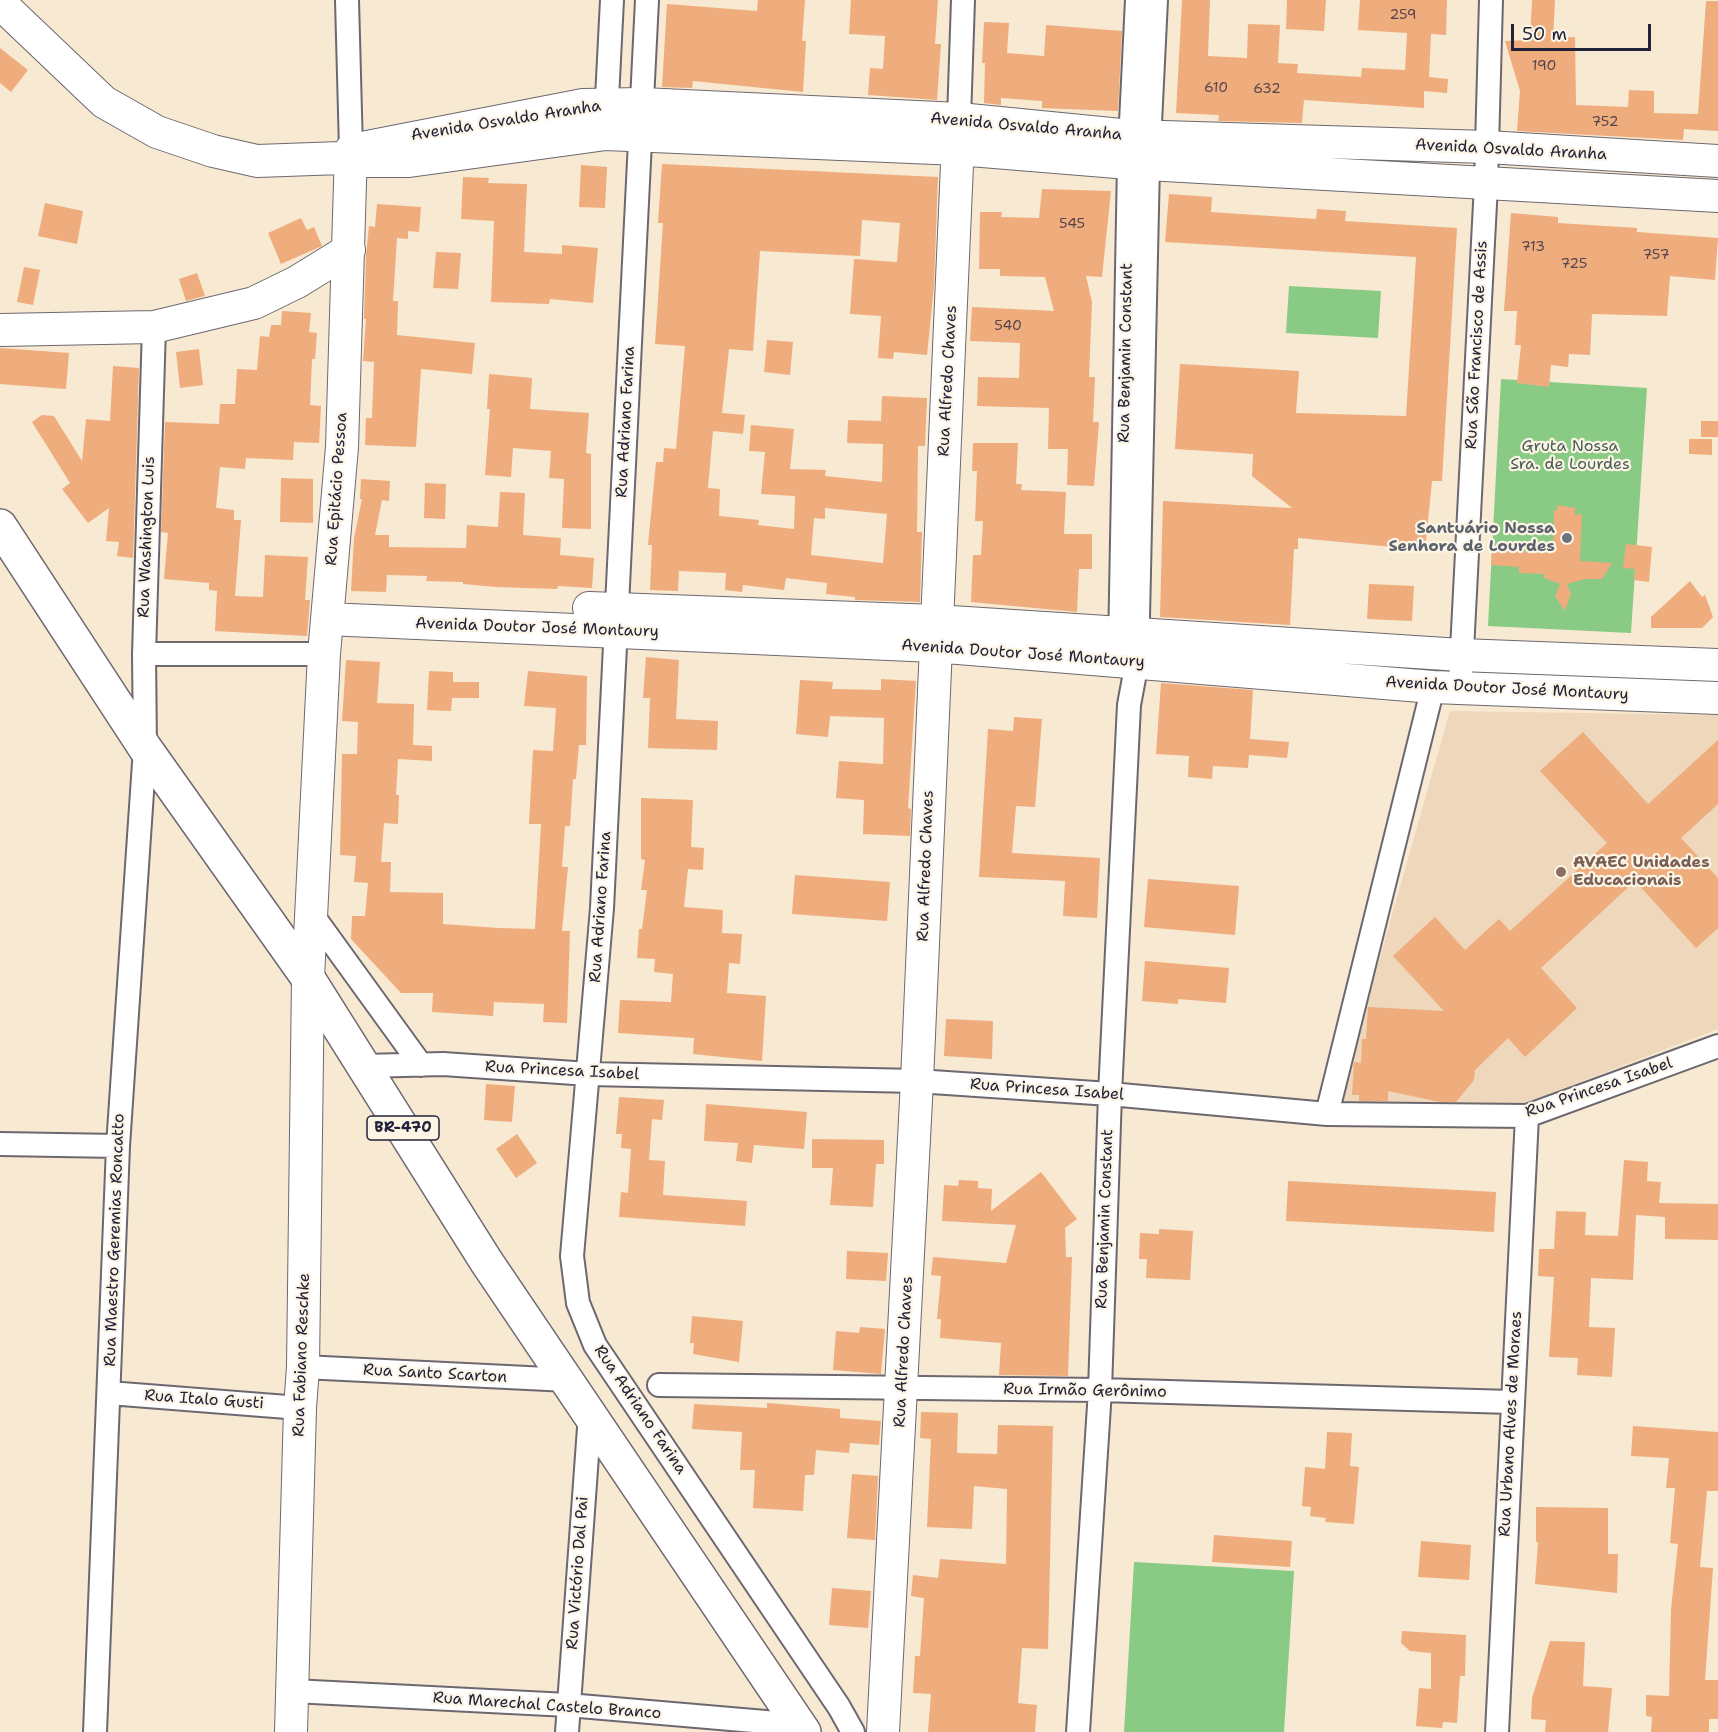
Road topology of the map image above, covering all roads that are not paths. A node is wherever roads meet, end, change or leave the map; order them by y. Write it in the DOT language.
graph roads {
  1 [pos="346,0"];
  2 [pos="612,0"];
  3 [pos="647,0"];
  4 [pos="963,0"];
  5 [pos="1137,0"];
  6 [pos="1156,0"];
  7 [pos="1491,0"];
  8 [pos="0,3"];
  9 [pos="606,120"];
  10 [pos="642,121"];
  11 [pos="958,134"];
  12 [pos="1487,147"];
  13 [pos="1139,150"];
  14 [pos="347,156"];
  15 [pos="1718,161"];
  16 [pos="1486,184"];
  17 [pos="1718,196"];
  18 [pos="349,250"];
  19 [pos="154,327"];
  20 [pos="0,330"];
  21 [pos="0,526"];
  22 [pos="328,610"];
  23 [pos="616,620"];
  24 [pos="935,633"];
  25 [pos="1129,647"];
  26 [pos="144,654"];
  27 [pos="324,654"];
  28 [pos="1461,656"];
  29 [pos="1718,665"];
  30 [pos="1447,688"];
  31 [pos="1718,698"];
  32 [pos="145,748"];
  33 [pos="311,913"];
  34 [pos="308,978"];
  35 [pos="1718,1046"];
  36 [pos="421,1065"];
  37 [pos="364,1066"];
  38 [pos="589,1074"];
  39 [pos="917,1081"];
  40 [pos="1110,1094"];
  41 [pos="1327,1114"];
  42 [pos="1527,1116"];
  43 [pos="0,1144"];
  44 [pos="118,1146"];
  45 [pos="303,1367"];
  46 [pos="568,1380"];
  47 [pos="659,1384"];
  48 [pos="902,1389"];
  49 [pos="1100,1390"];
  50 [pos="109,1393"];
  51 [pos="1511,1402"];
  52 [pos="300,1407"];
  53 [pos="590,1414"];
  54 [pos="293,1691"];
  55 [pos="568,1705"];
  56 [pos="802,1728"];
  57 [pos="95,1732"];
  58 [pos="291,1732"];
  59 [pos="567,1732"];
  60 [pos="853,1732"];
  61 [pos="883,1732"];
  62 [pos="1078,1732"];
  63 [pos="1497,1732"];
  1 -- 14 [label="street, Rua Epitácio Pessoa"];
  2 -- 9 [label="street"];
  3 -- 10 [label="street, Rua Adriano Farina"];
  4 -- 11 [label="street, Rua Alfredo Chaves"];
  5 -- 13 [label="street, Rua Benjamin Constant"];
  6 -- 13 [label="street, Rua Benjamin Constant"];
  7 -- 12 [label="street, Rua São Francisco de Assis"];
  8 -- 14 [label="street, Avenida Osvaldo Aranha"];
  9 -- 10 [label="street, Avenida Osvaldo Aranha"];
  9 -- 14 [label="street, Avenida Osvaldo Aranha"];
  10 -- 11 [label="street, Avenida Osvaldo Aranha"];
  10 -- 23 [label="street, Rua Adriano Farina"];
  11 -- 13 [label="street, Avenida Osvaldo Aranha"];
  11 -- 24 [label="street, Rua Alfredo Chaves"];
  12 -- 13 [label="street, Avenida Osvaldo Aranha"];
  12 -- 15 [label="street, Avenida Osvaldo Aranha"];
  12 -- 16 [label="street, Rua São Francisco de Assis"];
  13 -- 16 [label="street, Avenida Osvaldo Aranha"];
  13 -- 25 [label="street, Rua Benjamin Constant"];
  14 -- 18 [label="street, Rua Epitácio Pessoa"];
  16 -- 17 [label="street, Avenida Osvaldo Aranha"];
  16 -- 28 [label="street, Rua São Francisco de Assis"];
  18 -- 19 [label="street"];
  18 -- 22 [label="street, Rua Epitácio Pessoa"];
  19 -- 20 [label="street"];
  19 -- 26 [label="street, Rua Washington Luis"];
  21 -- 32 [label="highway, BR-470"];
  22 -- 23 [label="street, Avenida Doutor José Montaury"];
  22 -- 27 [label="street, Rua Epitácio Pessoa"];
  23 -- 24 [label="street, Avenida Doutor José Montaury"];
  23 -- 38 [label="street, Rua Adriano Farina"];
  24 -- 25 [label="street, Avenida Doutor José Montaury"];
  24 -- 39 [label="street, Rua Alfredo Chaves"];
  25 -- 28 [label="street, Avenida Doutor José Montaury"];
  25 -- 30 [label="street, Avenida Doutor José Montaury"];
  25 -- 40 [label="street, Rua Benjamin Constant"];
  26 -- 27 [label="street"];
  26 -- 32 [label="street, Rua Washington Luis"];
  27 -- 33 [label="street, Rua Epitácio Pessoa"];
  28 -- 29 [label="street, Avenida Doutor José Montaury"];
  28 -- 30 [label="street, Rua São Francisco de Assis"];
  30 -- 31 [label="street, Avenida Doutor José Montaury"];
  30 -- 41 [label="street, Rua São Francisco de Assis"];
  32 -- 34 [label="highway, BR-470"];
  32 -- 44 [label="street, Rua Maestro Geremias Roncatto"];
  33 -- 34 [label="street, Rua Epitácio Pessoa"];
  33 -- 36 [label="street"];
  34 -- 37 [label="highway, BR-470"];
  34 -- 45 [label="street, Rua Fabiano Reschke"];
  35 -- 42 [label="street, Rua Princesa Isabel"];
  36 -- 37 [label="street, Rua Princesa Isabel"];
  36 -- 38 [label="street, Rua Princesa Isabel"];
  37 -- 46 [label="highway, BR-470"];
  38 -- 39 [label="street, Rua Princesa Isabel"];
  38 -- 60 [label="street, Rua Adriano Farina"];
  39 -- 40 [label="street, Rua Princesa Isabel"];
  39 -- 48 [label="street, Rua Alfredo Chaves"];
  40 -- 41 [label="street, Rua Princesa Isabel"];
  40 -- 49 [label="street, Rua Benjamin Constant"];
  41 -- 42 [label="street, Rua Princesa Isabel"];
  42 -- 51 [label="street, Rua Urbano Alves de Moraes"];
  43 -- 44 [label="street"];
  44 -- 50 [label="street, Rua Maestro Geremias Roncatto"];
  45 -- 46 [label="street, Rua Santo Scarton"];
  45 -- 52 [label="street, Rua Fabiano Reschke"];
  46 -- 53 [label="highway, BR-470"];
  47 -- 48 [label="street, Rua Irmão Gerônimo"];
  48 -- 49 [label="street, Rua Irmão Gerônimo"];
  48 -- 61 [label="street, Rua Alfredo Chaves"];
  49 -- 51 [label="street, Rua Irmão Gerônimo"];
  49 -- 62 [label="street, Rua Benjamin Constant"];
  50 -- 52 [label="street, Rua Italo Gusti"];
  50 -- 57 [label="street, Rua Maestro Geremias Roncatto"];
  51 -- 63 [label="street, Rua Urbano Alves de Moraes"];
  52 -- 54 [label="street, Rua Fabiano Reschke"];
  53 -- 55 [label="street, Rua Victório Dal Pai"];
  53 -- 56 [label="highway, BR-470"];
  54 -- 55 [label="street, Rua Marechal Castelo Branco"];
  54 -- 58 [label="street, Rua Fabiano Reschke"];
  55 -- 56 [label="street, Rua Marechal Castelo Branco"];
  55 -- 59 [label="street, Rua Victório Dal Pai"];
}
